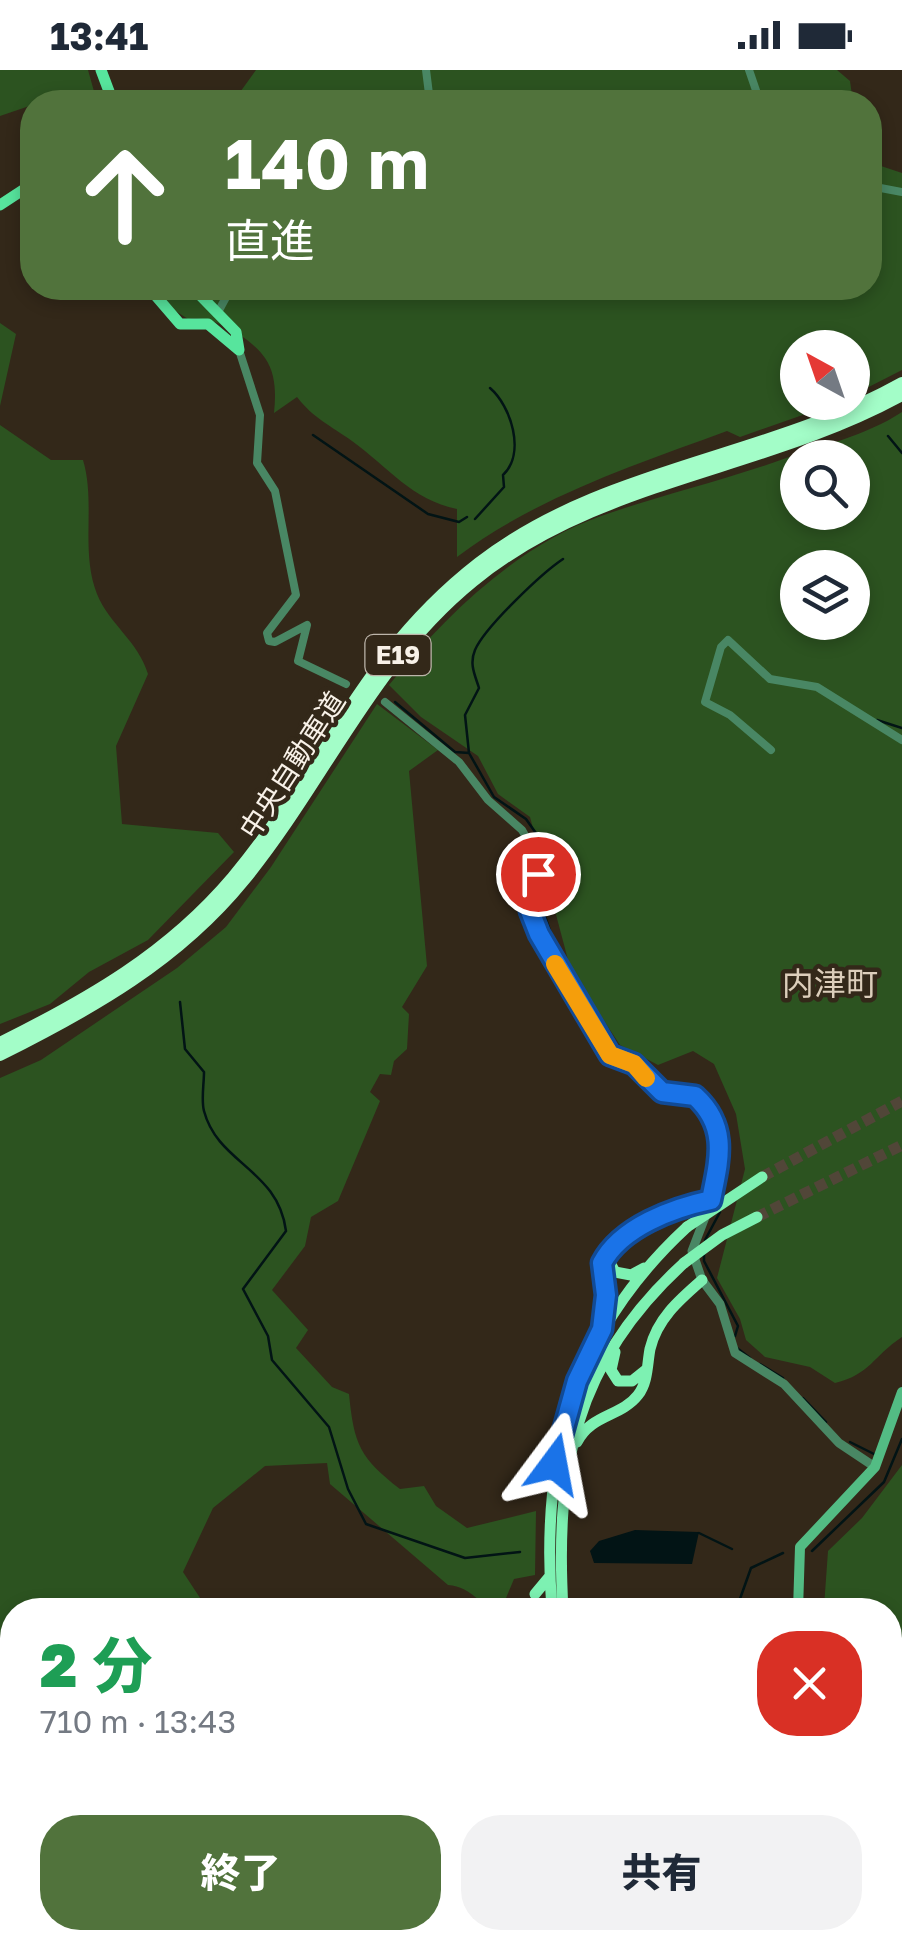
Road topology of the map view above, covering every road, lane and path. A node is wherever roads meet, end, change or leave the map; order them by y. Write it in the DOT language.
graph roads {
  1 [pos="159,300"];
  2 [pos="204,300"];
  3 [pos="225,300"];
  4 [pos="216,314"];
  5 [pos="239,350"];
  6 [pos="902,384"];
  7 [pos="902,395"];
  8 [pos="346,684"];
  9 [pos="385,702"];
  10 [pos="902,740"];
  11 [pos="771,750"];
  12 [pos="0,1042"];
  13 [pos="0,1055"];
  14 [pos="762,1177"];
  15 [pos="711,1200"];
  16 [pos="757,1217"];
  17 [pos="616,1245"];
  18 [pos="648,1265"];
  19 [pos="702,1280"];
  20 [pos="602,1329"];
  21 [pos="621,1334"];
  22 [pos="647,1369"];
  23 [pos="902,1392"];
  24 [pos="875,1468"];
  25 [pos="566,1469"];
  26 [pos="550,1576"];
  27 [pos="536,1594"];
  28 [pos="551,1598"];
  29 [pos="562,1598"];
  30 [pos="798,1598"];
  1 -- 5 [label="main road"];
  2 -- 4 [label="main road"];
  3 -- 4 [label="street"];
  4 -- 5 [label="main road"];
  5 -- 8 [label="street"];
  6 -- 12 [label="highway, 中央自動車道 / E19"];
  7 -- 13 [label="highway, 中央自動車道 / E19"];
  9 -- 15 [label="street"];
  10 -- 11 [label="street"];
  14 -- 18 [label="highway, bridge"];
  15 -- 17 [label="highway"];
  15 -- 19 [label="street"];
  16 -- 21 [label="highway, bridge"];
  17 -- 18 [label="highway"];
  17 -- 20 [label="highway"];
  18 -- 20 [label="highway"];
  19 -- 22 [label="highway"];
  19 -- 24 [label="street"];
  20 -- 26 [label="highway"];
  21 -- 22 [label="highway"];
  21 -- 25 [label="highway"];
  22 -- 25 [label="highway"];
  23 -- 24 [label="main road"];
  24 -- 30 [label="main road"];
  25 -- 29 [label="highway"];
  26 -- 27 [label="highway"];
  26 -- 28 [label="highway"];
}
